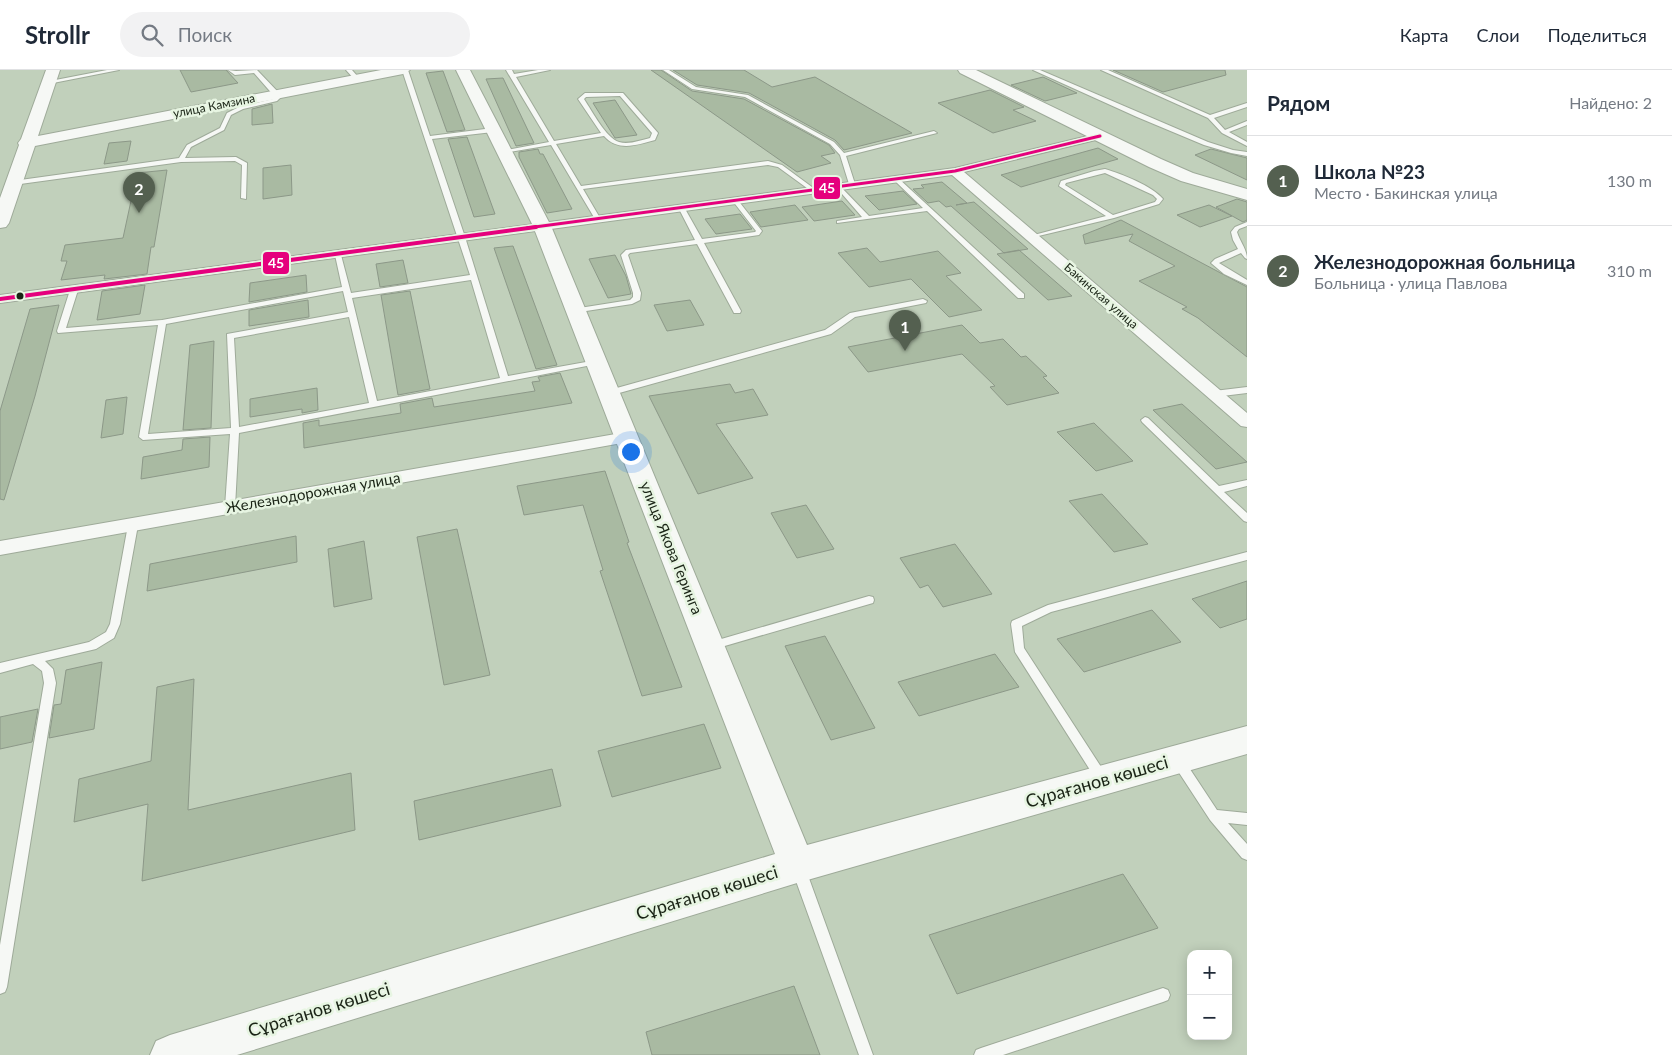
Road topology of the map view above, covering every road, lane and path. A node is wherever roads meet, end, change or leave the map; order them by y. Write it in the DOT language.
graph roads {
  1 [pos="116,70"];
  2 [pos="231,70"];
  3 [pos="404,70"];
  4 [pos="463,70"];
  5 [pos="509,70"];
  6 [pos="547,70"];
  7 [pos="666,70"];
  8 [pos="965,70"];
  9 [pos="1036,70"];
  10 [pos="1104,70"];
  11 [pos="353,74"];
  12 [pos="51,76"];
  13 [pos="513,76"];
  14 [pos="278,94"];
  15 [pos="1247,105"];
  16 [pos="1210,117"];
  17 [pos="1247,123"];
  18 [pos="1224,132"];
  19 [pos="934,133"];
  20 [pos="605,134"];
  21 [pos="1100,136"];
  22 [pos="428,138"];
  23 [pos="499,140"];
  24 [pos="26,143"];
  25 [pos="553,144"];
  26 [pos="1247,144"];
  27 [pos="1247,154"];
  28 [pos="843,155"];
  29 [pos="182,160"];
  30 [pos="955,171"];
  31 [pos="896,178"];
  32 [pos="13,183"];
  33 [pos="852,184"];
  34 [pos="838,186"];
  35 [pos="579,188"];
  36 [pos="813,190"];
  37 [pos="1247,195"];
  38 [pos="244,198"];
  39 [pos="735,200"];
  40 [pos="681,207"];
  41 [pos="928,209"];
  42 [pos="1112,217"];
  43 [pos="597,218"];
  44 [pos="867,218"];
  45 [pos="839,222"];
  46 [pos="0,223"];
  47 [pos="1247,224"];
  48 [pos="542,226"];
  49 [pos="462,237"];
  50 [pos="1032,237"];
  51 [pos="701,242"];
  52 [pos="1241,250"];
  53 [pos="338,255"];
  54 [pos="1247,257"];
  55 [pos="474,277"];
  56 [pos="1247,283"];
  57 [pos="74,290"];
  58 [pos="347,292"];
  59 [pos="1021,296"];
  60 [pos="0,299"];
  61 [pos="923,301"];
  62 [pos="576,311"];
  63 [pos="737,311"];
  64 [pos="352,314"];
  65 [pos="162,322"];
  66 [pos="597,362"];
  67 [pos="505,380"];
  68 [pos="1247,390"];
  69 [pos="609,393"];
  70 [pos="1214,394"];
  71 [pos="374,405"];
  72 [pos="1145,420"];
  73 [pos="1247,422"];
  74 [pos="234,431"];
  75 [pos="626,437"];
  76 [pos="1247,483"];
  77 [pos="1217,490"];
  78 [pos="230,507"];
  79 [pos="1247,519"];
  80 [pos="132,524"];
  81 [pos="0,548"];
  82 [pos="1247,556"];
  83 [pos="869,600"];
  84 [pos="710,646"];
  85 [pos="35,659"];
  86 [pos="0,668"];
  87 [pos="1247,740"];
  88 [pos="1177,760"];
  89 [pos="1103,780"];
  90 [pos="1214,816"];
  91 [pos="1247,820"];
  92 [pos="1247,854"];
  93 [pos="798,865"];
  94 [pos="0,987"];
  95 [pos="1163,995"];
  96 [pos="170,1055"];
  97 [pos="866,1055"];
  98 [pos="981,1055"];
  1 -- 12 [label="lane"];
  2 -- 14 [label="lane"];
  3 -- 11 [label="street, улица Камзина"];
  3 -- 22 [label="lane"];
  4 -- 23 [label="street, улица Якова Геринга"];
  5 -- 13 [label="lane"];
  6 -- 13 [label="lane"];
  7 -- 28 [label="lane"];
  8 -- 21 [label="street"];
  9 -- 27 [label="lane"];
  10 -- 16 [label="lane"];
  11 -- 14 [label="street, улица Камзина"];
  12 -- 24 [label="street"];
  13 -- 25 [label="lane"];
  14 -- 24 [label="street, улица Камзина"];
  14 -- 29 [label="lane"];
  15 -- 16 [label="lane"];
  16 -- 18 [label="lane"];
  17 -- 18 [label="lane"];
  18 -- 26 [label="lane"];
  19 -- 28 [label="lane"];
  20 -- 20 [label="lane"];
  20 -- 25 [label="lane"];
  21 -- 30 [label="street"];
  21 -- 37 [label="street"];
  22 -- 23 [label="lane"];
  22 -- 49 [label="lane"];
  23 -- 25 [label="lane"];
  23 -- 48 [label="street, улица Якова Геринга"];
  24 -- 32 [label="street"];
  25 -- 35 [label="lane"];
  28 -- 33 [label="lane"];
  29 -- 32 [label="lane"];
  29 -- 38 [label="lane"];
  30 -- 31 [label="street"];
  30 -- 50 [label="street, Бакинская улица"];
  31 -- 33 [label="street"];
  31 -- 41 [label="lane"];
  32 -- 46 [label="street"];
  33 -- 34 [label="street"];
  34 -- 36 [label="street"];
  34 -- 44 [label="lane"];
  35 -- 36 [label="lane"];
  35 -- 43 [label="lane"];
  36 -- 39 [label="street"];
  39 -- 40 [label="street"];
  39 -- 51 [label="lane"];
  40 -- 43 [label="street"];
  40 -- 51 [label="lane"];
  41 -- 44 [label="lane"];
  41 -- 59 [label="lane"];
  42 -- 42 [label="lane"];
  42 -- 50 [label="lane"];
  43 -- 48 [label="street"];
  44 -- 45 [label="lane"];
  47 -- 52 [label="lane"];
  48 -- 49 [label="street"];
  48 -- 62 [label="street, улица Якова Геринга"];
  49 -- 53 [label="street"];
  49 -- 55 [label="lane"];
  50 -- 70 [label="street, Бакинская улица"];
  51 -- 62 [label="lane"];
  51 -- 63 [label="lane"];
  52 -- 54 [label="lane"];
  52 -- 56 [label="lane"];
  53 -- 57 [label="street"];
  53 -- 58 [label="lane"];
  55 -- 58 [label="lane"];
  55 -- 67 [label="lane"];
  57 -- 60 [label="street"];
  57 -- 65 [label="lane"];
  58 -- 64 [label="lane"];
  58 -- 65 [label="lane"];
  61 -- 69 [label="lane"];
  62 -- 66 [label="street, улица Якова Геринга"];
  64 -- 71 [label="lane"];
  64 -- 74 [label="lane"];
  65 -- 74 [label="lane"];
  66 -- 67 [label="lane"];
  66 -- 69 [label="street, улица Якова Геринга"];
  67 -- 71 [label="lane"];
  68 -- 70 [label="lane"];
  69 -- 75 [label="street, улица Якова Геринга"];
  70 -- 73 [label="street, Бакинская улица"];
  71 -- 74 [label="lane"];
  72 -- 77 [label="lane"];
  74 -- 78 [label="lane"];
  75 -- 78 [label="street, Железнодорожная улица"];
  75 -- 84 [label="street, улица Якова Геринга"];
  76 -- 77 [label="lane"];
  77 -- 79 [label="lane"];
  78 -- 80 [label="street, Железнодорожная улица"];
  80 -- 81 [label="street, Железнодорожная улица"];
  80 -- 85 [label="lane"];
  82 -- 89 [label="lane"];
  83 -- 84 [label="lane"];
  84 -- 93 [label="street, улица Якова Геринга"];
  85 -- 86 [label="lane"];
  85 -- 94 [label="lane"];
  87 -- 88 [label="street, Сұрағанов көшесі"];
  88 -- 89 [label="street, Сұрағанов көшесі"];
  88 -- 90 [label="lane"];
  89 -- 93 [label="street, Сұрағанов көшесі"];
  90 -- 91 [label="lane"];
  90 -- 92 [label="lane"];
  93 -- 96 [label="street, Сұрағанов көшесі"];
  93 -- 97 [label="lane"];
  95 -- 98 [label="lane"];
}
